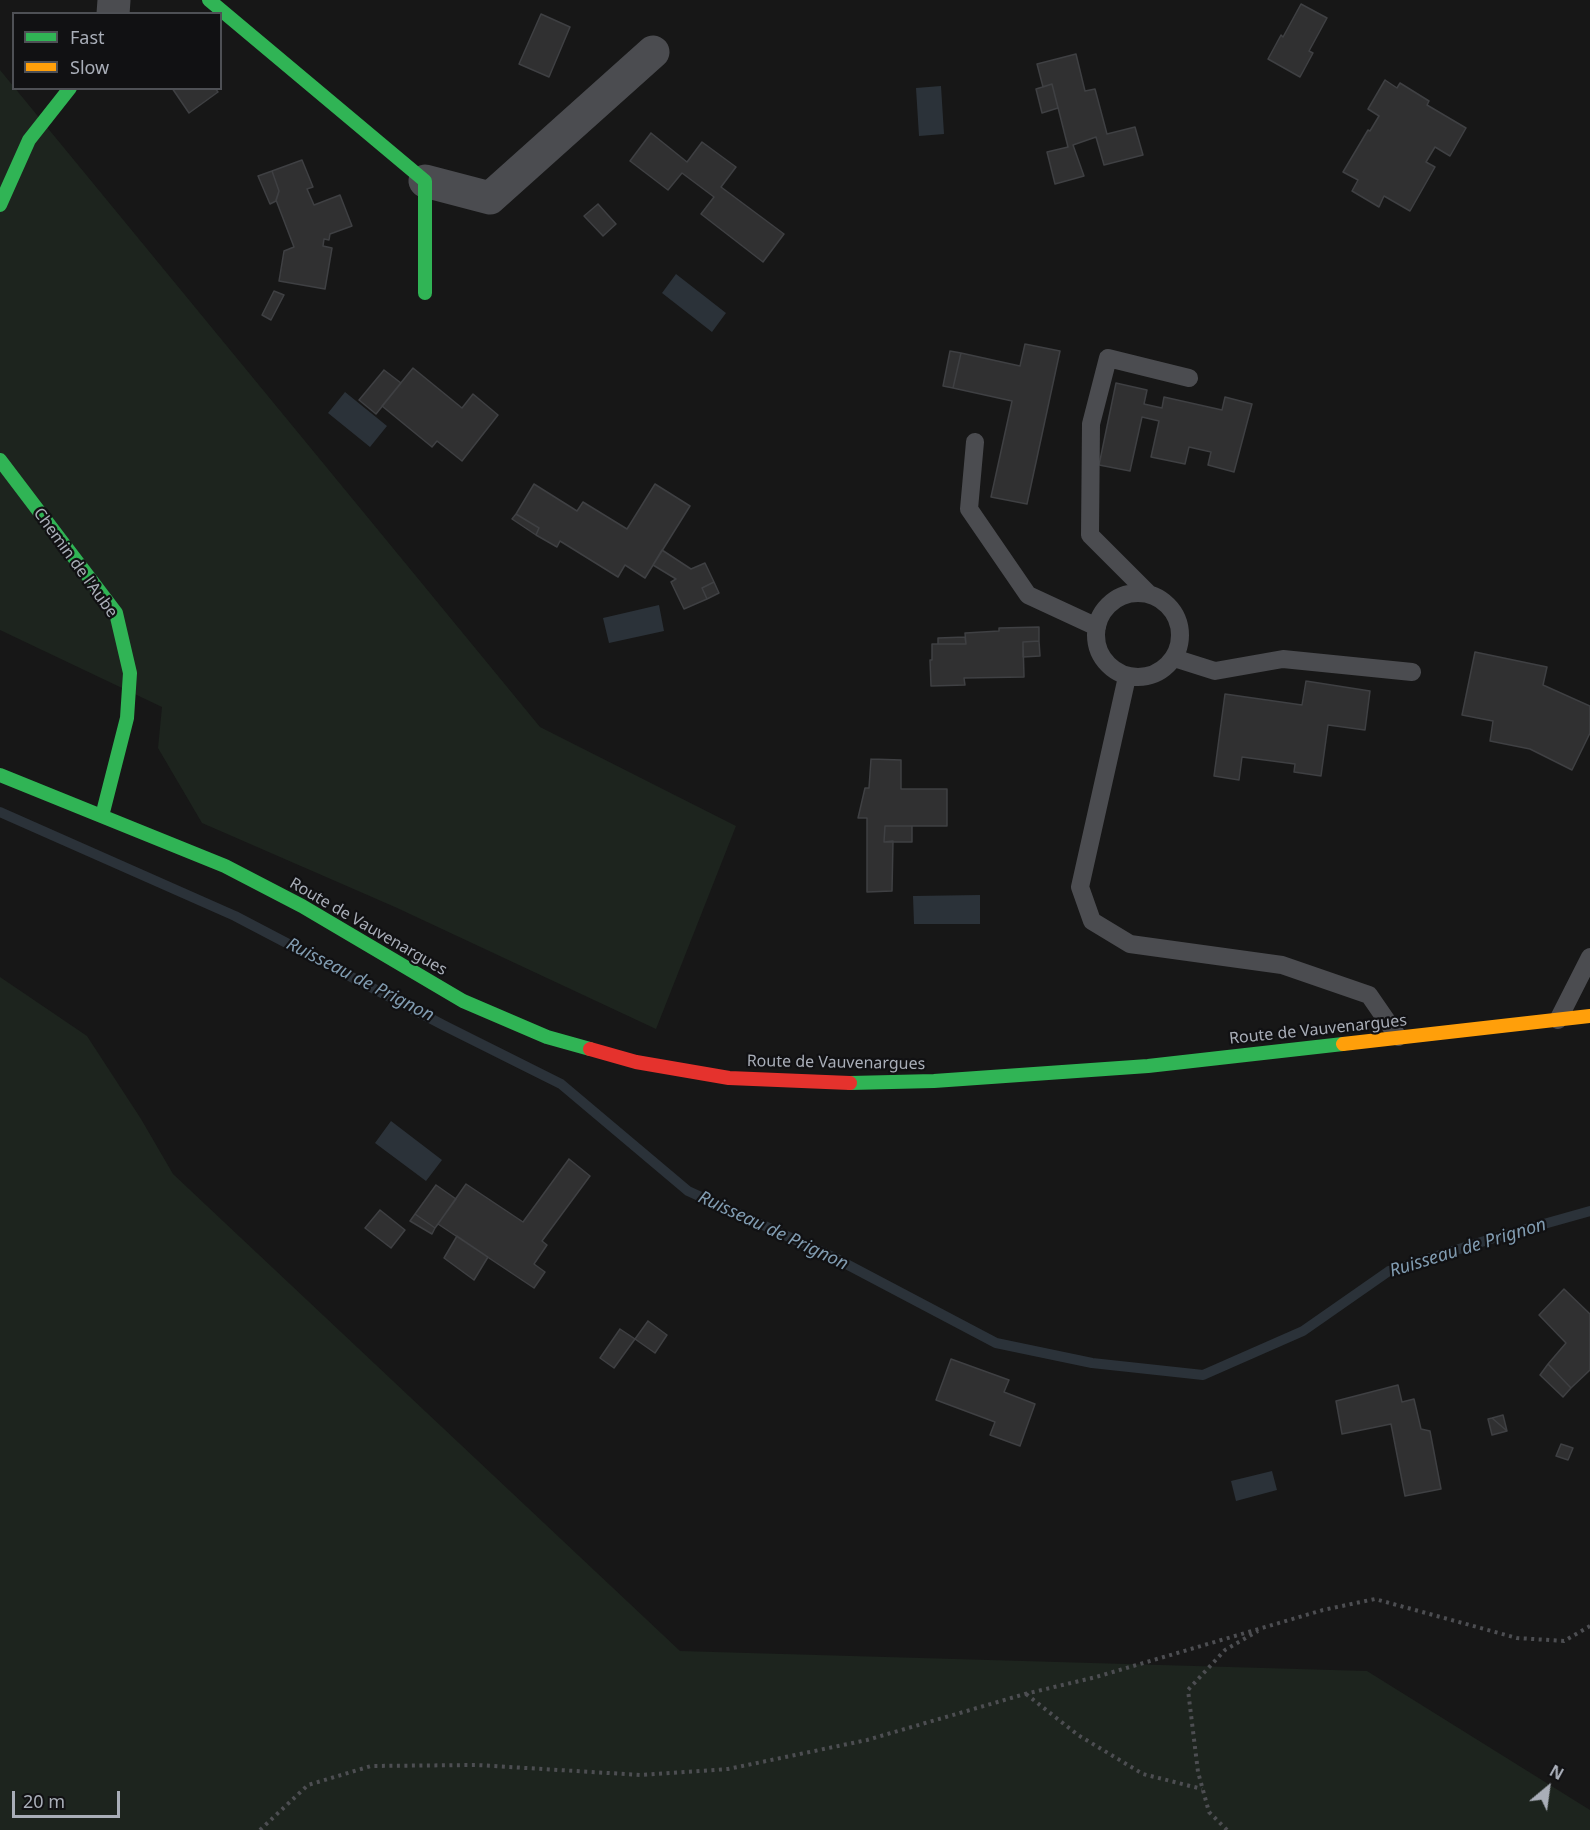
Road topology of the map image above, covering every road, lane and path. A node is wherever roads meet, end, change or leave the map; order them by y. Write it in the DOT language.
graph roads {
  1 [pos="209,0"];
  2 [pos="653,52"];
  3 [pos="68,90"];
  4 [pos="425,181"];
  5 [pos="0,205"];
  6 [pos="425,293"];
  7 [pos="1189,378"];
  8 [pos="975,442"];
  9 [pos="0,460"];
  10 [pos="1148,593"];
  11 [pos="1097,627"];
  12 [pos="1174,658"];
  13 [pos="1412,672"];
  14 [pos="1127,677"];
  15 [pos="0,775"];
  16 [pos="102,816"];
  17 [pos="1590,957"];
  18 [pos="1590,1016"];
  19 [pos="1558,1020"];
  20 [pos="1398,1037"];
  21 [pos="1590,1626"];
  22 [pos="1264,1627"];
  23 [pos="1025,1694"];
  24 [pos="1203,1789"];
  25 [pos="260,1830"];
  26 [pos="1227,1830"];
  1 -- 4 [label="main road"];
  2 -- 4 [label="street"];
  3 -- 5 [label="main road"];
  4 -- 6 [label="main road"];
  7 -- 10 [label="lane"];
  8 -- 11 [label="lane"];
  9 -- 16 [label="main road, Chemin de l'Aube"];
  10 -- 11 [label="lane"];
  10 -- 12 [label="lane"];
  11 -- 14 [label="lane"];
  12 -- 13 [label="lane"];
  12 -- 14 [label="lane"];
  14 -- 20 [label="lane"];
  15 -- 16 [label="main road, Route de Vauvenargues"];
  16 -- 20 [label="main road, Route de Vauvenargues"];
  17 -- 19 [label="lane"];
  18 -- 19 [label="main road, Route de Vauvenargues"];
  19 -- 20 [label="main road, Route de Vauvenargues"];
  21 -- 22 [label="path"];
  22 -- 23 [label="path"];
  22 -- 24 [label="path"];
  23 -- 24 [label="path"];
  23 -- 25 [label="path"];
  24 -- 26 [label="path"];
}
